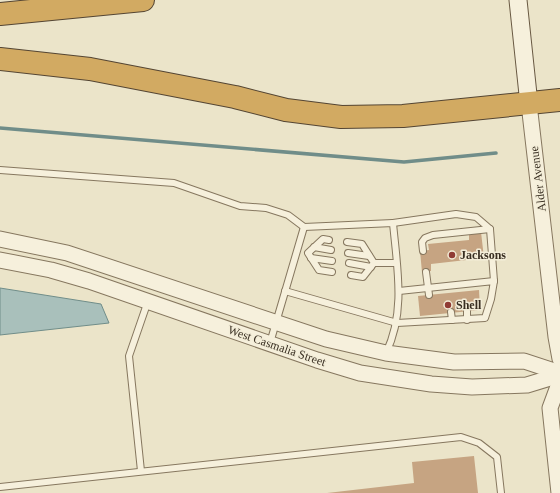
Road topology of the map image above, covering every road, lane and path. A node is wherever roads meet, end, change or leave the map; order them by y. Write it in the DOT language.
graph roads {
  1 [pos="142,0"];
  2 [pos="518,0"];
  3 [pos="0,14"];
  4 [pos="0,59"];
  5 [pos="560,100"];
  6 [pos="529,104"];
  7 [pos="0,170"];
  8 [pos="393,223"];
  9 [pos="304,228"];
  10 [pos="490,229"];
  11 [pos="0,239"];
  12 [pos="329,240"];
  13 [pos="347,242"];
  14 [pos="314,248"];
  15 [pos="331,250"];
  16 [pos="423,250"];
  17 [pos="297,251"];
  18 [pos="348,253"];
  19 [pos="309,255"];
  20 [pos="369,256"];
  21 [pos="0,260"];
  22 [pos="332,261"];
  23 [pos="396,263"];
  24 [pos="349,264"];
  25 [pos="373,265"];
  26 [pos="332,272"];
  27 [pos="426,272"];
  28 [pos="351,275"];
  29 [pos="494,281"];
  30 [pos="464,284"];
  31 [pos="285,291"];
  32 [pos="399,291"];
  33 [pos="428,291"];
  34 [pos="464,291"];
  35 [pos="148,301"];
  36 [pos="467,311"];
  37 [pos="451,312"];
  38 [pos="430,315"];
  39 [pos="452,320"];
  40 [pos="467,320"];
  41 [pos="276,322"];
  42 [pos="431,322"];
  43 [pos="397,323"];
  44 [pos="269,344"];
  45 [pos="386,353"];
  46 [pos="560,359"];
  47 [pos="560,374"];
  48 [pos="560,381"];
  49 [pos="141,471"];
  50 [pos="0,487"];
  51 [pos="501,493"];
  52 [pos="559,493"];
  1 -- 3 [label="highway"];
  2 -- 6 [label="main road, Alder Avenue"];
  4 -- 6 [label="highway"];
  5 -- 6 [label="highway"];
  6 -- 46 [label="street, Alder Avenue"];
  7 -- 9 [label="lane"];
  8 -- 9 [label="lane"];
  8 -- 10 [label="lane"];
  8 -- 23 [label="lane"];
  9 -- 17 [label="lane"];
  10 -- 16 [label="lane"];
  10 -- 29 [label="lane"];
  11 -- 41 [label="street, West Casmalia Street"];
  12 -- 14 [label="lane"];
  13 -- 20 [label="lane"];
  14 -- 15 [label="lane"];
  14 -- 19 [label="lane"];
  17 -- 19 [label="lane"];
  17 -- 31 [label="lane"];
  18 -- 20 [label="lane"];
  19 -- 22 [label="lane"];
  19 -- 26 [label="lane"];
  20 -- 25 [label="lane"];
  21 -- 35 [label="street, West Casmalia Street"];
  23 -- 25 [label="lane"];
  23 -- 32 [label="lane"];
  24 -- 25 [label="lane"];
  25 -- 28 [label="lane"];
  27 -- 33 [label="lane"];
  29 -- 30 [label="lane"];
  29 -- 40 [label="lane"];
  30 -- 33 [label="lane"];
  30 -- 34 [label="lane"];
  31 -- 41 [label="lane"];
  31 -- 43 [label="lane"];
  32 -- 33 [label="lane"];
  32 -- 43 [label="lane"];
  35 -- 44 [label="street, West Casmalia Street"];
  35 -- 49 [label="lane"];
  36 -- 40 [label="lane"];
  37 -- 39 [label="lane"];
  38 -- 42 [label="lane"];
  39 -- 40 [label="lane"];
  39 -- 42 [label="lane"];
  41 -- 44 [label="lane"];
  41 -- 45 [label="street, West Casmalia Street"];
  42 -- 43 [label="lane"];
  43 -- 45 [label="lane"];
  44 -- 47 [label="street, West Casmalia Street"];
  45 -- 47 [label="street, West Casmalia Street"];
  48 -- 52 [label="street"];
  49 -- 50 [label="lane"];
  49 -- 51 [label="lane"];
}
